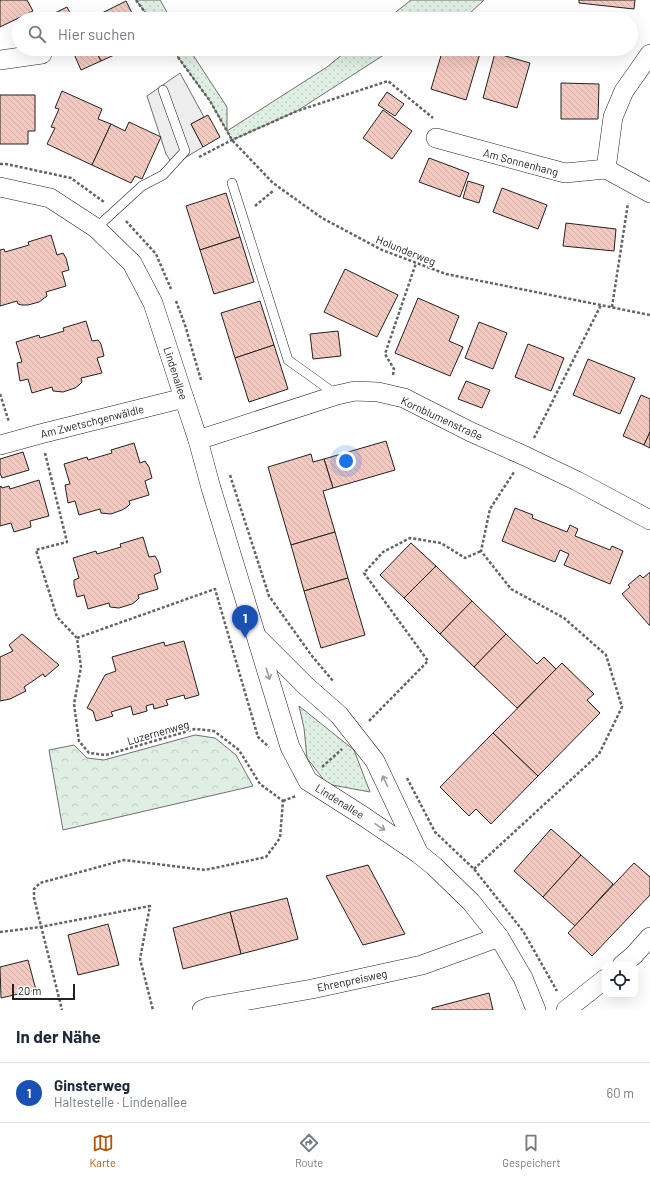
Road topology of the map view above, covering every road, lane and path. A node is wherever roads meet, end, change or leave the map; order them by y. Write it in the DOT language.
graph roads {
  1 [pos="136,0"];
  2 [pos="145,12"];
  3 [pos="650,54"];
  4 [pos="28,56"];
  5 [pos="177,56"];
  6 [pos="0,60"];
  7 [pos="163,90"];
  8 [pos="436,138"];
  9 [pos="232,140"];
  10 [pos="0,164"];
  11 [pos="606,169"];
  12 [pos="232,183"];
  13 [pos="631,183"];
  14 [pos="0,187"];
  15 [pos="273,191"];
  16 [pos="650,193"];
  17 [pos="115,209"];
  18 [pos="243,217"];
  19 [pos="96,228"];
  20 [pos="416,263"];
  21 [pos="171,290"];
  22 [pos="174,297"];
  23 [pos="600,305"];
  24 [pos="612,307"];
  25 [pos="650,315"];
  26 [pos="202,383"];
  27 [pos="0,394"];
  28 [pos="337,395"];
  29 [pos="391,395"];
  30 [pos="184,398"];
  31 [pos="40,434"];
  32 [pos="198,440"];
  33 [pos="7,443"];
  34 [pos="525,456"];
  35 [pos="229,471"];
  36 [pos="650,520"];
  37 [pos="481,551"];
  38 [pos="257,637"];
  39 [pos="77,638"];
  40 [pos="338,686"];
  41 [pos="363,716"];
  42 [pos="355,736"];
  43 [pos="274,752"];
  44 [pos="406,776"];
  45 [pos="308,781"];
  46 [pos="419,854"];
  47 [pos="474,869"];
  48 [pos="40,927"];
  49 [pos="0,932"];
  50 [pos="499,937"];
  51 [pos="650,937"];
  52 [pos="626,962"];
  53 [pos="602,981"];
  54 [pos="558,992"];
  55 [pos="62,1010"];
  56 [pos="153,1010"];
  57 [pos="202,1010"];
  58 [pos="536,1010"];
  59 [pos="566,1010"];
  1 -- 2 [label="path"];
  3 -- 11 [label="street"];
  4 -- 6 [label="street"];
  5 -- 9 [label="path, Holunderweg"];
  7 -- 17 [label="lane"];
  8 -- 9 [label="path"];
  8 -- 11 [label="street, Am Sonnenhang"];
  9 -- 20 [label="path, Holunderweg"];
  10 -- 17 [label="path"];
  11 -- 13 [label="street"];
  12 -- 18 [label="lane"];
  13 -- 16 [label="street"];
  13 -- 24 [label="path"];
  14 -- 19 [label="street, Lindenallee"];
  15 -- 18 [label="path"];
  17 -- 19 [label="lane"];
  17 -- 21 [label="path"];
  18 -- 28 [label="lane"];
  19 -- 30 [label="street, Lindenallee"];
  20 -- 23 [label="path, Holunderweg"];
  20 -- 29 [label="path"];
  22 -- 26 [label="path"];
  23 -- 24 [label="path, Holunderweg"];
  23 -- 34 [label="path"];
  24 -- 25 [label="path, Holunderweg"];
  27 -- 33 [label="path"];
  28 -- 29 [label="street, Kornblumenstraße"];
  28 -- 32 [label="street, Kornblumenstraße"];
  29 -- 34 [label="street, Kornblumenstraße"];
  30 -- 31 [label="street, Am Zwetschgenwäldle"];
  30 -- 32 [label="street, Lindenallee"];
  31 -- 33 [label="street, Am Zwetschgenwäldle"];
  31 -- 39 [label="path"];
  32 -- 38 [label="street, Lindenallee"];
  34 -- 36 [label="street, Kornblumenstraße"];
  34 -- 37 [label="path"];
  35 -- 40 [label="path"];
  37 -- 41 [label="path"];
  37 -- 47 [label="path"];
  38 -- 42 [label="street, Lindenallee"];
  38 -- 45 [label="street, Lindenallee, one-way"];
  39 -- 43 [label="path"];
  39 -- 48 [label="path, Luzernenweg"];
  42 -- 45 [label="path"];
  46 -- 42 [label="street, Lindenallee, one-way"];
  44 -- 47 [label="path"];
  45 -- 46 [label="street, Lindenallee, one-way"];
  46 -- 50 [label="street, Lindenallee"];
  47 -- 54 [label="path"];
  48 -- 49 [label="path"];
  48 -- 55 [label="path, Luzernenweg"];
  48 -- 56 [label="path"];
  50 -- 57 [label="street, Ehrenpreisweg"];
  50 -- 58 [label="street, Lindenallee"];
  51 -- 52 [label="street"];
  53 -- 59 [label="street"];
}
